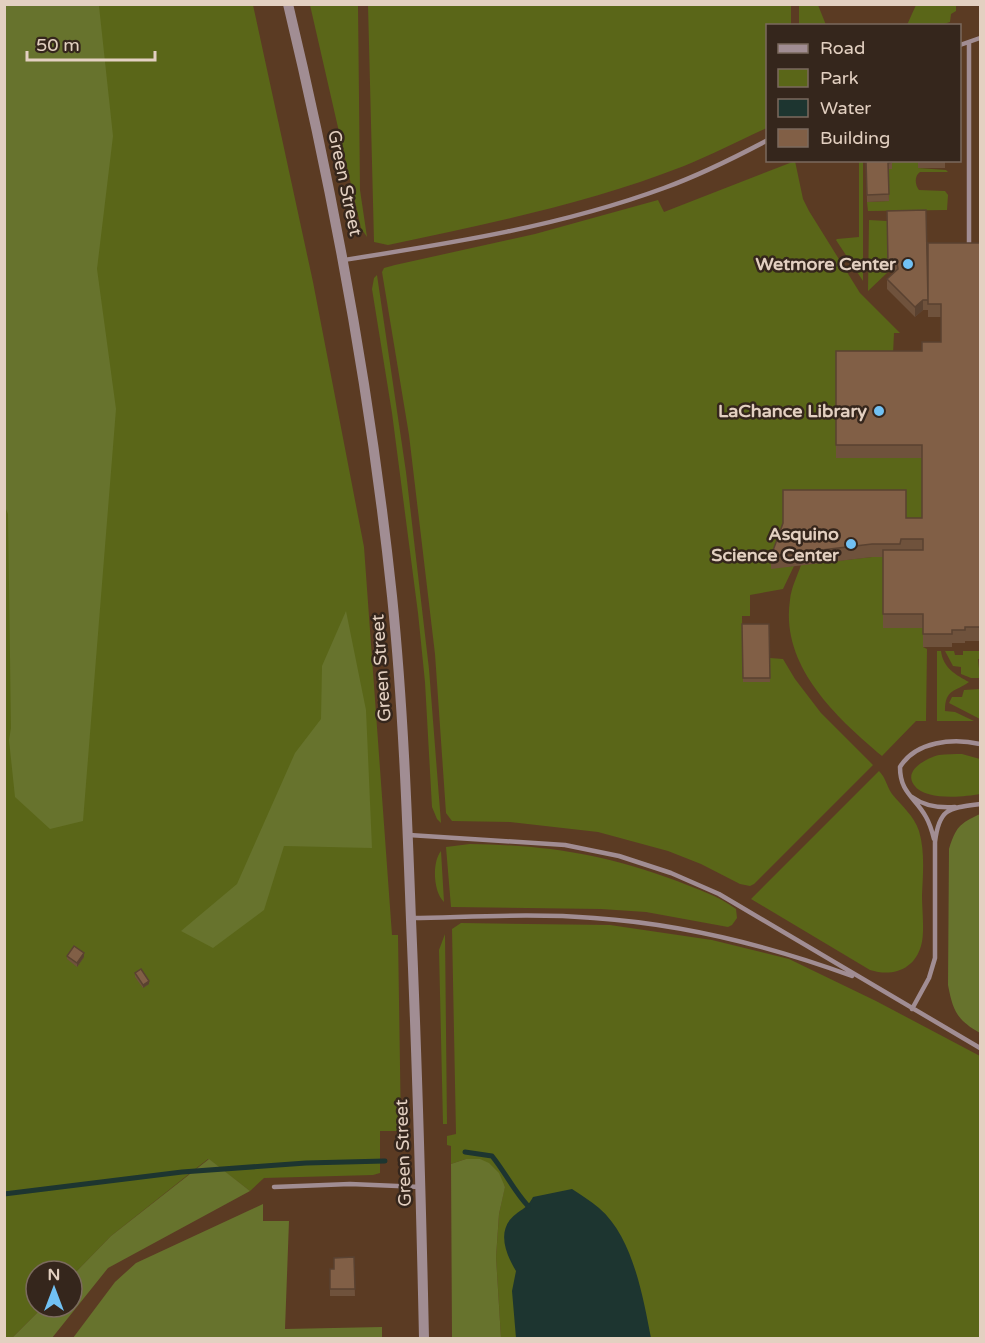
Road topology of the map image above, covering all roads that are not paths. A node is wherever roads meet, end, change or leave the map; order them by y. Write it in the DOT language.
graph roads {
  1 [pos="288,4"];
  2 [pos="981,38"];
  3 [pos="969,42"];
  4 [pos="961,45"];
  5 [pos="766,141"];
  6 [pos="969,250"];
  7 [pos="344,260"];
  8 [pos="981,744"];
  9 [pos="905,791"];
  10 [pos="981,804"];
  11 [pos="961,807"];
  12 [pos="409,835"];
  13 [pos="935,842"];
  14 [pos="411,918"];
  15 [pos="863,980"];
  16 [pos="912,1009"];
  17 [pos="981,1048"];
  18 [pos="421,1186"];
  19 [pos="274,1187"];
  20 [pos="424,1338"];
  1 -- 7 [label="street, Green Street"];
  2 -- 3 [label="lane"];
  3 -- 4 [label="lane"];
  3 -- 6 [label="lane"];
  5 -- 7 [label="lane"];
  7 -- 12 [label="street, Green Street"];
  8 -- 9 [label="lane"];
  9 -- 11 [label="lane"];
  9 -- 13 [label="lane"];
  10 -- 11 [label="lane"];
  11 -- 13 [label="lane"];
  12 -- 14 [label="street, Green Street"];
  12 -- 15 [label="lane"];
  13 -- 16 [label="lane"];
  14 -- 15 [label="lane"];
  14 -- 18 [label="street, Green Street"];
  15 -- 16 [label="lane"];
  16 -- 17 [label="lane"];
  18 -- 19 [label="lane"];
  18 -- 20 [label="street, Green Street"];
}
